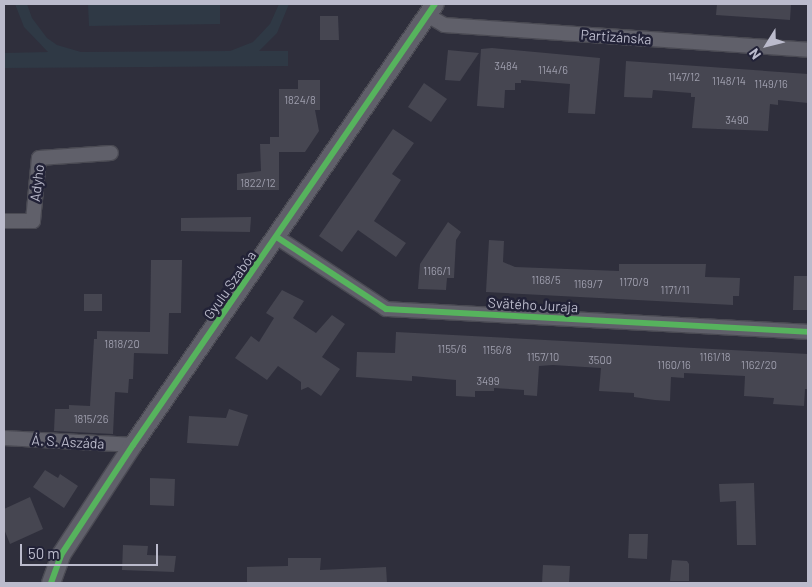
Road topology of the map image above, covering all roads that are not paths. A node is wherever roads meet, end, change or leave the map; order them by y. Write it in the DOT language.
graph roads {
  1 [pos="431,10"];
  2 [pos="808,50"];
  3 [pos="111,153"];
  4 [pos="4,220"];
  5 [pos="278,238"];
  6 [pos="808,332"];
  7 [pos="4,438"];
  8 [pos="133,445"];
  9 [pos="51,583"];
  1 -- 2 [label="street, Partizánska"];
  1 -- 5 [label="street, Gyulu Szabóa"];
  3 -- 4 [label="street, Adyho"];
  5 -- 6 [label="street, Svätého Juraja"];
  5 -- 8 [label="street, Gyulu Szabóa"];
  7 -- 8 [label="street, Á. S. Aszáda"];
  8 -- 9 [label="street, Gyulu Szabóa"];
}
